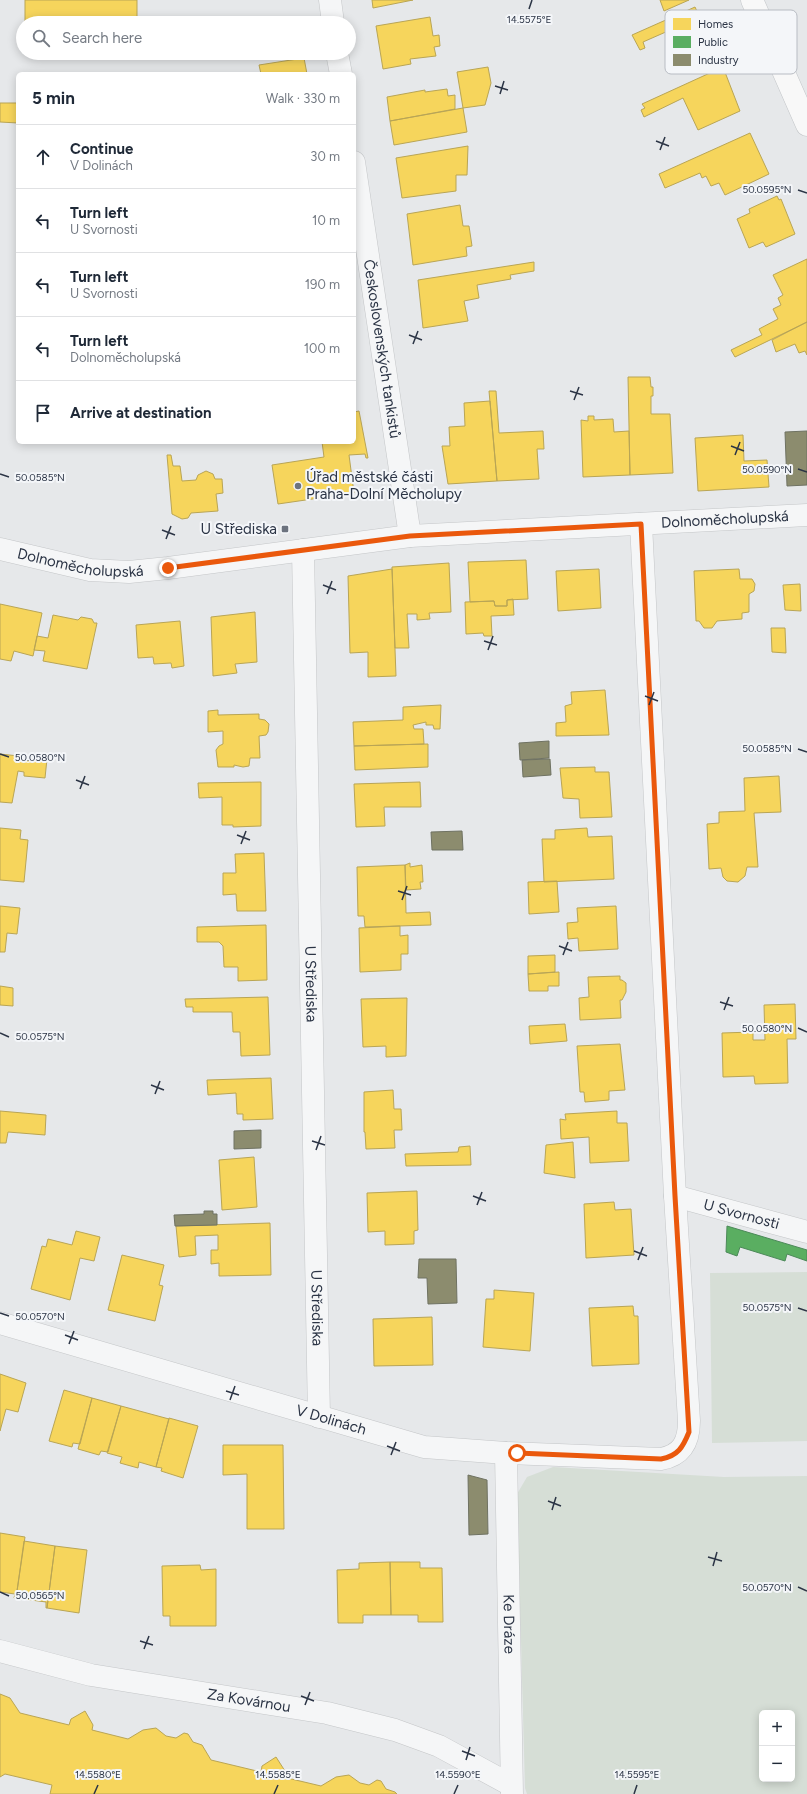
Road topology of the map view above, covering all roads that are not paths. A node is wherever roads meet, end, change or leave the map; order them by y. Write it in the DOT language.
graph roads {
  1 [pos="330,0"];
  2 [pos="752,0"];
  3 [pos="756,10"];
  4 [pos="332,16"];
  5 [pos="339,60"];
  6 [pos="341,72"];
  7 [pos="785,74"];
  8 [pos="805,118"];
  9 [pos="356,175"];
  10 [pos="807,515"];
  11 [pos="641,524"];
  12 [pos="410,536"];
  13 [pos="0,549"];
  14 [pos="302,550"];
  15 [pos="675,1196"];
  16 [pos="807,1232"];
  17 [pos="0,1323"];
  18 [pos="319,1417"];
  19 [pos="506,1453"];
  20 [pos="0,1651"];
  21 [pos="512,1790"];
  1 -- 4 [label="street"];
  2 -- 3 [label="main road"];
  5 -- 6 [label="street"];
  7 -- 8 [label="main road"];
  9 -- 12 [label="street, Československých tankistů"];
  10 -- 11 [label="street, Dolnoměcholupská"];
  11 -- 12 [label="street, Dolnoměcholupská"];
  11 -- 15 [label="street"];
  12 -- 14 [label="street, Dolnoměcholupská"];
  13 -- 14 [label="street, Dolnoměcholupská"];
  14 -- 18 [label="street, U Střediska"];
  15 -- 16 [label="street, U Svornosti"];
  15 -- 19 [label="street, V Dolinách"];
  17 -- 18 [label="street, V Dolinách"];
  18 -- 19 [label="street, V Dolinách"];
  19 -- 21 [label="street, Ke Dráze"];
  20 -- 21 [label="street, Za Kovárnou"];
}
